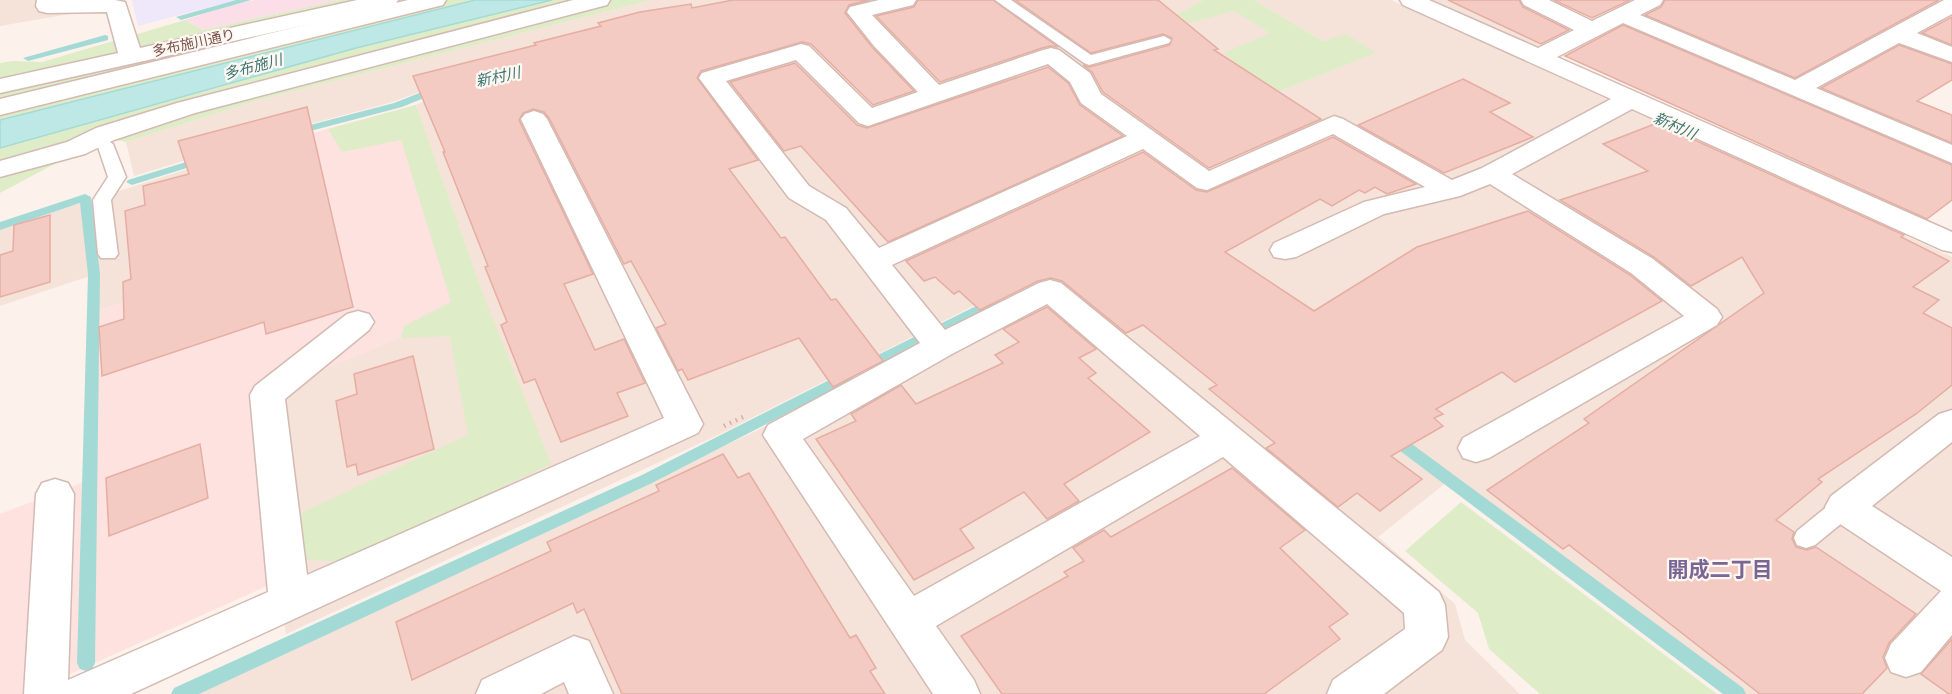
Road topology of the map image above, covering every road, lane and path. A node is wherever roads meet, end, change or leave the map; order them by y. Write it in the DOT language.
graph roads {
  1 [pos="48,0"];
  2 [pos="387,0"];
  3 [pos="435,0"];
  4 [pos="599,0"];
  5 [pos="905,0"];
  6 [pos="1002,0"];
  7 [pos="1411,0"];
  8 [pos="1532,0"];
  9 [pos="1652,0"];
  10 [pos="1952,4"];
  11 [pos="1623,15"];
  12 [pos="1592,30"];
  13 [pos="1898,34"];
  14 [pos="1164,40"];
  15 [pos="1952,55"];
  16 [pos="1540,56"];
  17 [pos="131,57"];
  18 [pos="0,86"];
  19 [pos="1798,88"];
  20 [pos="935,95"];
  21 [pos="1623,104"];
  22 [pos="0,107"];
  23 [pos="534,119"];
  24 [pos="1147,137"];
  25 [pos="98,142"];
  26 [pos="1952,155"];
  27 [pos="0,169"];
  28 [pos="1492,174"];
  29 [pos="1450,190"];
  30 [pos="1952,243"];
  31 [pos="1286,250"];
  32 [pos="108,254"];
  33 [pos="875,261"];
  34 [pos="358,322"];
  35 [pos="932,337"];
  36 [pos="1952,423"];
  37 [pos="1226,438"];
  38 [pos="1476,448"];
  39 [pos="55,494"];
  40 [pos="1844,507"];
  41 [pos="1806,538"];
  42 [pos="1952,578"];
  43 [pos="290,603"];
  44 [pos="1952,605"];
  45 [pos="907,621"];
  46 [pos="1906,658"];
  47 [pos="46,694"];
  48 [pos="84,694"];
  49 [pos="498,694"];
  50 [pos="591,694"];
  51 [pos="958,694"];
  52 [pos="1349,694"];
  1 -- 17 [label="street"];
  2 -- 17 [label="street, 多布施川通り"];
  3 -- 22 [label="street"];
  4 -- 25 [label="street"];
  5 -- 20 [label="street"];
  6 -- 14 [label="lane"];
  7 -- 16 [label="street"];
  8 -- 12 [label="street"];
  9 -- 11 [label="street"];
  10 -- 13 [label="street"];
  11 -- 12 [label="street"];
  11 -- 19 [label="street"];
  12 -- 16 [label="street"];
  13 -- 15 [label="street"];
  13 -- 19 [label="street"];
  16 -- 21 [label="street"];
  17 -- 18 [label="street, 多布施川通り"];
  19 -- 26 [label="street"];
  20 -- 24 [label="street"];
  20 -- 33 [label="street"];
  21 -- 28 [label="street"];
  21 -- 30 [label="street"];
  23 -- 43 [label="street"];
  24 -- 29 [label="street"];
  24 -- 33 [label="street"];
  25 -- 27 [label="street"];
  25 -- 32 [label="lane"];
  28 -- 29 [label="street"];
  28 -- 38 [label="street"];
  29 -- 31 [label="street"];
  33 -- 35 [label="street"];
  34 -- 43 [label="street"];
  35 -- 37 [label="street"];
  35 -- 45 [label="street"];
  36 -- 40 [label="street"];
  37 -- 45 [label="street"];
  37 -- 52 [label="street"];
  39 -- 47 [label="street"];
  40 -- 41 [label="lane"];
  40 -- 42 [label="street"];
  43 -- 48 [label="street"];
  44 -- 46 [label="street"];
  45 -- 51 [label="street"];
  49 -- 50 [label="street"];
}
